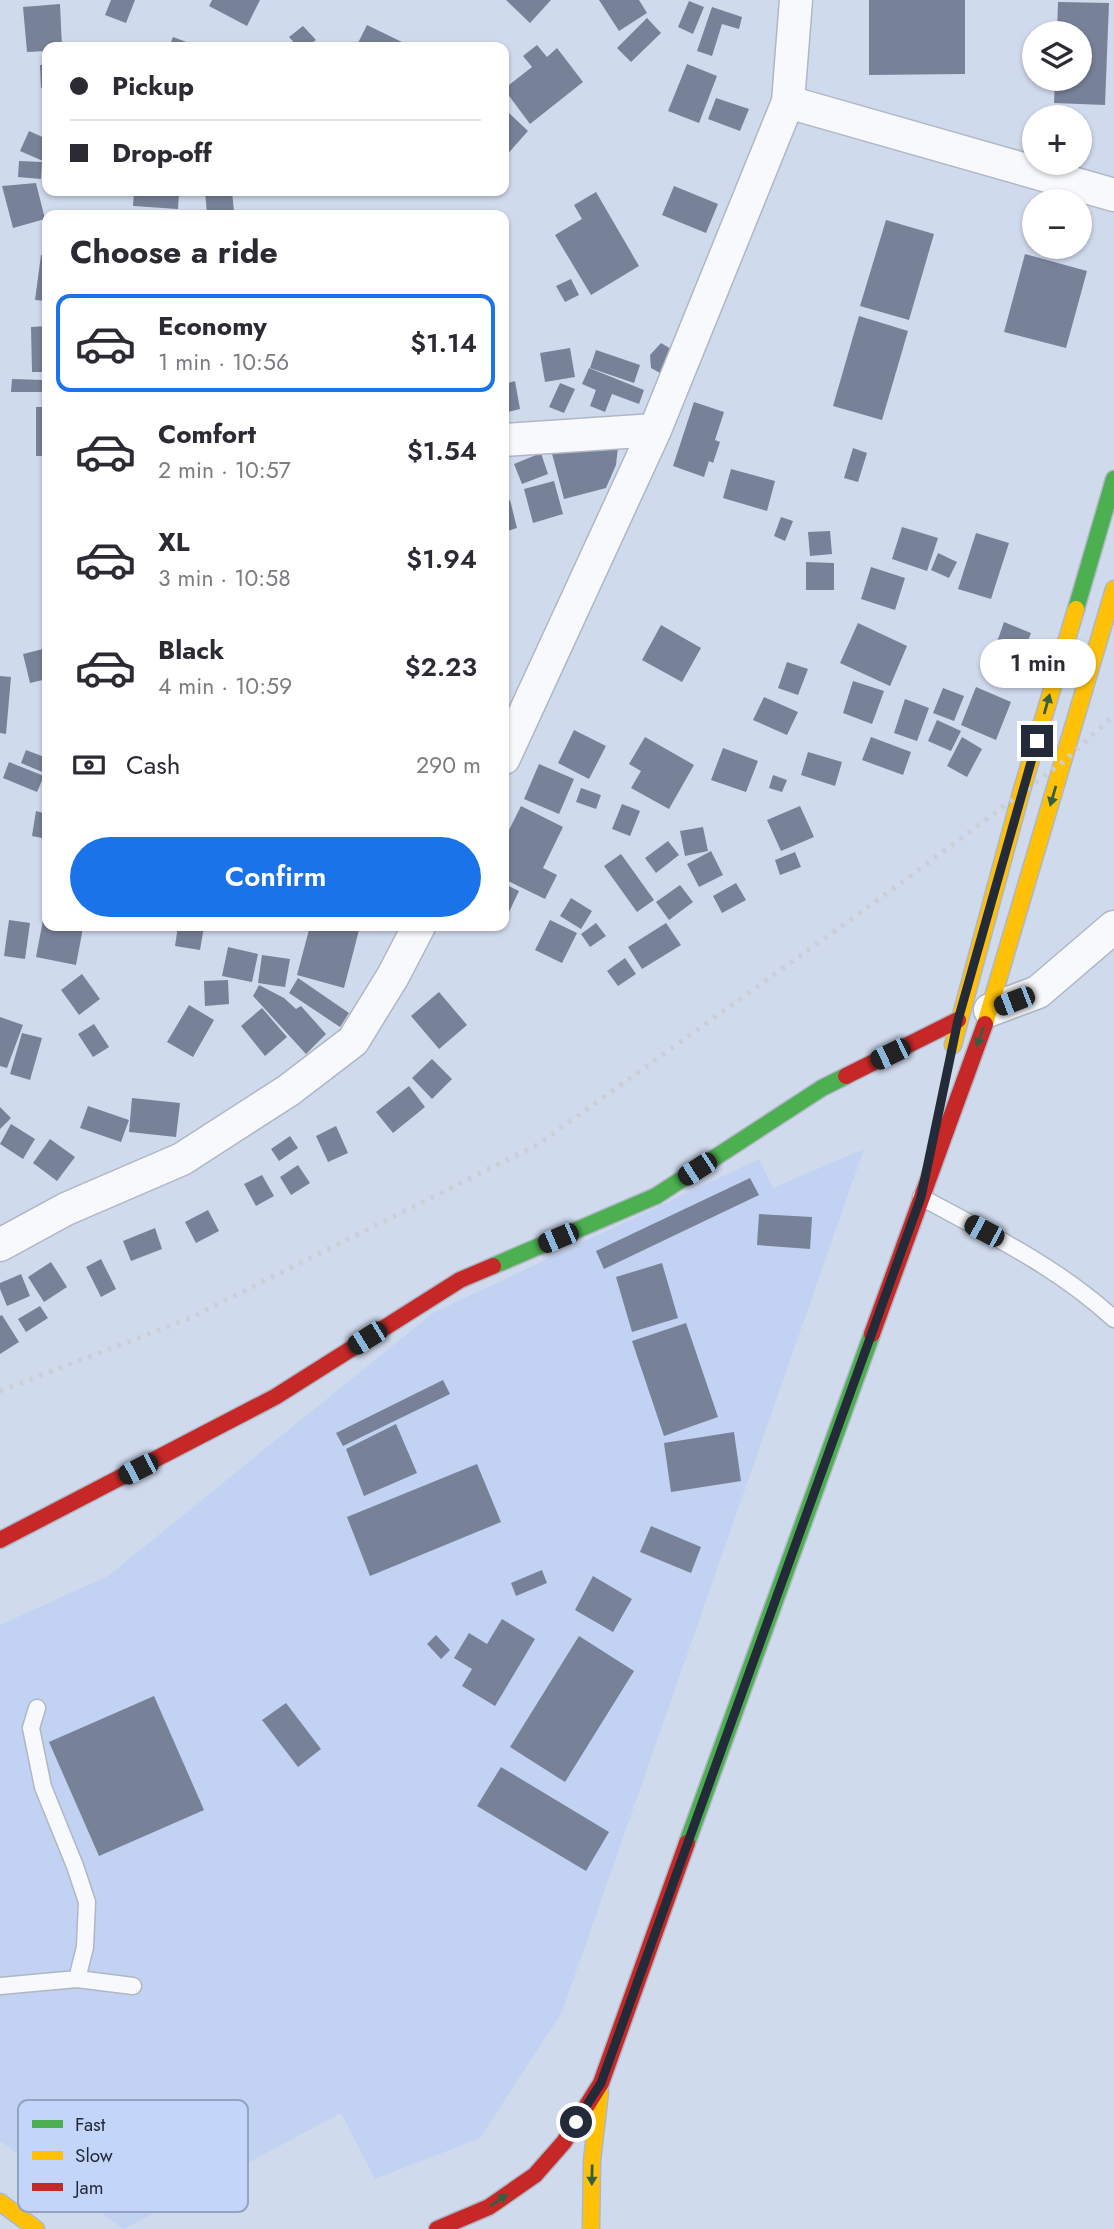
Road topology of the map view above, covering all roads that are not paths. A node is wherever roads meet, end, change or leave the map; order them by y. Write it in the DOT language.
graph roads {
  1 [pos="796,0"];
  2 [pos="788,102"];
  3 [pos="1114,195"];
  4 [pos="655,430"];
  5 [pos="509,440"];
  6 [pos="1114,479"];
  7 [pos="1114,589"];
  8 [pos="509,747"];
  9 [pos="1114,927"];
  10 [pos="416,931"];
  11 [pos="990,1010"];
  12 [pos="958,1020"];
  13 [pos="949,1061"];
  14 [pos="944,1088"];
  15 [pos="921,1197"];
  16 [pos="0,1245"];
  17 [pos="1114,1319"];
  18 [pos="0,1540"];
  19 [pos="37,1708"];
  20 [pos="78,1979"];
  21 [pos="0,1986"];
  22 [pos="133,1986"];
  23 [pos="601,2083"];
  24 [pos="437,2229"];
  25 [pos="591,2229"];
  1 -- 2 [label="street"];
  2 -- 3 [label="street"];
  2 -- 4 [label="street"];
  4 -- 5 [label="street"];
  4 -- 8 [label="street"];
  12 -- 6 [label="street, one-way"];
  7 -- 11 [label="street, one-way"];
  9 -- 11 [label="street"];
  10 -- 16 [label="street"];
  11 -- 15 [label="street, one-way"];
  12 -- 13 [label="street"];
  12 -- 18 [label="street"];
  14 -- 15 [label="street"];
  15 -- 17 [label="lane"];
  15 -- 23 [label="street"];
  19 -- 20 [label="lane"];
  20 -- 21 [label="lane"];
  20 -- 22 [label="lane"];
  24 -- 23 [label="street, one-way"];
  23 -- 25 [label="street, one-way"];
}
